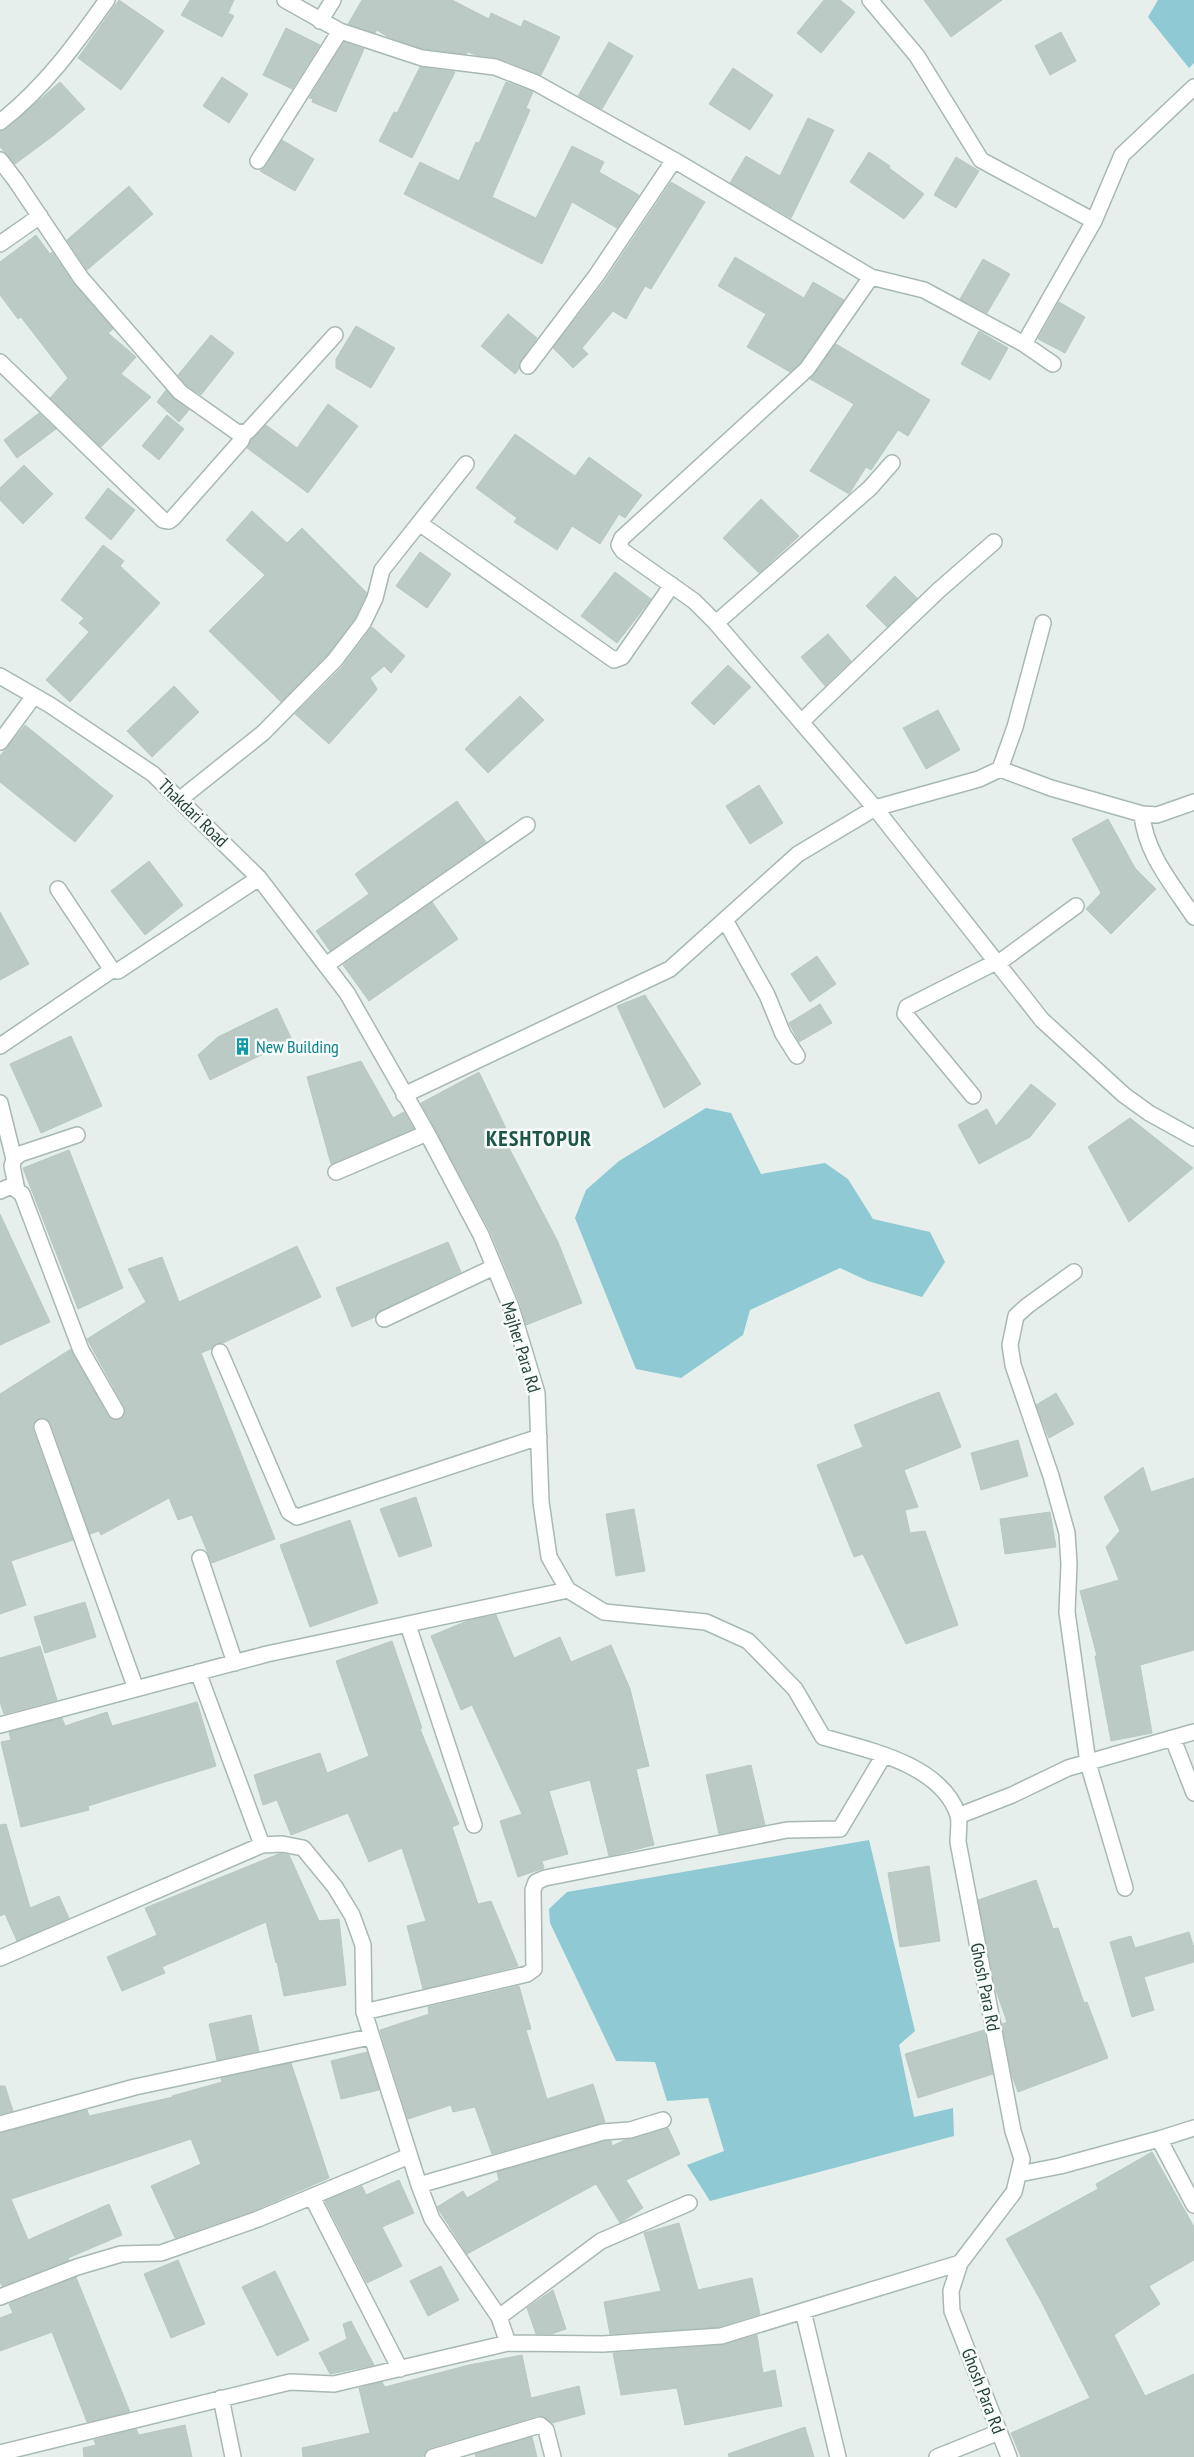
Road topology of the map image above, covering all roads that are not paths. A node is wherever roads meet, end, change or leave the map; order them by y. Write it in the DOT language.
graph roads {
  1 [pos="107,0"];
  2 [pos="285,0"];
  3 [pos="333,0"];
  4 [pos="870,0"];
  5 [pos="320,21"];
  6 [pos="340,30"];
  7 [pos="1194,87"];
  8 [pos="0,122"];
  9 [pos="0,160"];
  10 [pos="674,160"];
  11 [pos="258,161"];
  12 [pos="40,216"];
  13 [pos="1094,221"];
  14 [pos="0,244"];
  15 [pos="871,277"];
  16 [pos="335,335"];
  17 [pos="1024,344"];
  18 [pos="0,362"];
  19 [pos="1053,364"];
  20 [pos="528,366"];
  21 [pos="244,434"];
  22 [pos="892,463"];
  23 [pos="466,464"];
  24 [pos="419,523"];
  25 [pos="994,542"];
  26 [pos="672,585"];
  27 [pos="716,623"];
  28 [pos="1043,623"];
  29 [pos="0,676"];
  30 [pos="34,696"];
  31 [pos="801,722"];
  32 [pos="0,742"];
  33 [pos="1000,769"];
  34 [pos="180,800"];
  35 [pos="1194,802"];
  36 [pos="875,808"];
  37 [pos="1142,814"];
  38 [pos="527,825"];
  39 [pos="259,878"];
  40 [pos="58,889"];
  41 [pos="1076,906"];
  42 [pos="1194,917"];
  43 [pos="725,920"];
  44 [pos="997,963"];
  45 [pos="326,965"];
  46 [pos="112,970"];
  47 [pos="347,993"];
  48 [pos="0,1046"];
  49 [pos="797,1056"];
  50 [pos="404,1095"];
  51 [pos="972,1096"];
  52 [pos="0,1103"];
  53 [pos="427,1134"];
  54 [pos="76,1135"];
  55 [pos="1194,1138"];
  56 [pos="14,1159"];
  57 [pos="336,1172"];
  58 [pos="17,1190"];
  59 [pos="0,1191"];
  60 [pos="494,1267"];
  61 [pos="1074,1272"];
  62 [pos="384,1319"];
  63 [pos="220,1352"];
  64 [pos="116,1410"];
  65 [pos="42,1427"];
  66 [pos="539,1437"];
  67 [pos="200,1558"];
  68 [pos="568,1590"];
  69 [pos="408,1626"];
  70 [pos="235,1663"];
  71 [pos="198,1672"];
  72 [pos="136,1689"];
  73 [pos="1,1722"];
  74 [pos="1194,1732"];
  75 [pos="1174,1739"];
  76 [pos="884,1755"];
  77 [pos="1088,1763"];
  78 [pos="1194,1793"];
  79 [pos="958,1816"];
  80 [pos="474,1825"];
  81 [pos="262,1845"];
  82 [pos="1125,1888"];
  83 [pos="0,1958"];
  84 [pos="364,2012"];
  85 [pos="370,2036"];
  86 [pos="663,2120"];
  87 [pos="0,2124"];
  88 [pos="1194,2128"];
  89 [pos="1159,2140"];
  90 [pos="409,2156"];
  91 [pos="1019,2174"];
  92 [pos="419,2185"];
  93 [pos="312,2197"];
  94 [pos="689,2203"];
  95 [pos="1194,2205"];
  96 [pos="960,2263"];
  97 [pos="0,2296"];
  98 [pos="802,2311"];
  99 [pos="499,2317"];
  100 [pos="508,2342"];
  101 [pos="400,2369"];
  102 [pos="221,2398"];
  103 [pos="999,2432"];
  104 [pos="0,2453"];
  105 [pos="233,2457"];
  106 [pos="433,2457"];
  107 [pos="553,2457"];
  108 [pos="838,2457"];
  109 [pos="937,2457"];
  110 [pos="1009,2457"];
  1 -- 8 [label="street"];
  2 -- 5 [label="street"];
  3 -- 5 [label="street"];
  4 -- 13 [label="street"];
  5 -- 6 [label="street"];
  6 -- 10 [label="street"];
  6 -- 11 [label="street"];
  7 -- 13 [label="street"];
  9 -- 12 [label="street"];
  10 -- 15 [label="street"];
  10 -- 20 [label="street"];
  12 -- 14 [label="street"];
  12 -- 21 [label="street"];
  13 -- 17 [label="street"];
  15 -- 17 [label="street"];
  15 -- 26 [label="street"];
  16 -- 21 [label="street"];
  17 -- 19 [label="street"];
  18 -- 21 [label="street"];
  22 -- 27 [label="street"];
  23 -- 24 [label="street"];
  24 -- 26 [label="street"];
  24 -- 34 [label="street"];
  25 -- 31 [label="street"];
  26 -- 27 [label="street"];
  27 -- 31 [label="street"];
  28 -- 33 [label="street"];
  29 -- 30 [label="street, Thakdari Road"];
  30 -- 32 [label="street"];
  30 -- 34 [label="street, Thakdari Road"];
  31 -- 36 [label="street"];
  33 -- 36 [label="street"];
  33 -- 37 [label="street"];
  34 -- 39 [label="street, Thakdari Road"];
  35 -- 37 [label="street"];
  36 -- 43 [label="street"];
  36 -- 44 [label="street"];
  37 -- 42 [label="street"];
  38 -- 45 [label="street"];
  39 -- 45 [label="street, Thakdari Road"];
  39 -- 46 [label="street"];
  40 -- 46 [label="street"];
  41 -- 44 [label="street"];
  43 -- 49 [label="street"];
  43 -- 50 [label="street"];
  44 -- 51 [label="street"];
  44 -- 55 [label="street"];
  45 -- 47 [label="street, Thakdari Road"];
  46 -- 48 [label="street"];
  47 -- 50 [label="street, Majher Para Rd"];
  50 -- 53 [label="street, Majher Para Rd"];
  52 -- 56 [label="street"];
  53 -- 57 [label="street"];
  53 -- 60 [label="street, Majher Para Rd"];
  54 -- 56 [label="street"];
  56 -- 58 [label="street"];
  58 -- 59 [label="street"];
  58 -- 64 [label="street"];
  60 -- 62 [label="street"];
  60 -- 66 [label="street, Majher Para Rd"];
  61 -- 77 [label="street"];
  63 -- 66 [label="street"];
  65 -- 72 [label="street"];
  66 -- 68 [label="street, Majher Para Rd"];
  67 -- 70 [label="street"];
  68 -- 69 [label="street"];
  68 -- 76 [label="street, Majher Para Rd"];
  69 -- 70 [label="street"];
  69 -- 80 [label="street"];
  70 -- 71 [label="street"];
  71 -- 72 [label="street"];
  71 -- 81 [label="street"];
  72 -- 73 [label="street"];
  74 -- 75 [label="street"];
  75 -- 77 [label="street"];
  75 -- 78 [label="street"];
  76 -- 79 [label="street"];
  76 -- 84 [label="street"];
  77 -- 79 [label="street"];
  77 -- 82 [label="street"];
  79 -- 91 [label="street, Ghosh Para Rd"];
  81 -- 83 [label="street"];
  81 -- 84 [label="street"];
  84 -- 85 [label="street"];
  85 -- 87 [label="street"];
  85 -- 90 [label="street"];
  86 -- 92 [label="street"];
  88 -- 89 [label="street"];
  89 -- 91 [label="street"];
  89 -- 95 [label="street"];
  90 -- 92 [label="street"];
  90 -- 93 [label="street"];
  91 -- 96 [label="street, Ghosh Para Rd"];
  92 -- 99 [label="street"];
  93 -- 97 [label="street"];
  93 -- 101 [label="street"];
  94 -- 99 [label="street"];
  96 -- 98 [label="street"];
  96 -- 103 [label="street, Ghosh Para Rd"];
  98 -- 100 [label="street"];
  98 -- 108 [label="street"];
  99 -- 100 [label="street"];
  100 -- 101 [label="street"];
  101 -- 102 [label="street"];
  102 -- 104 [label="street"];
  102 -- 105 [label="street"];
  103 -- 109 [label="street"];
  103 -- 110 [label="street, Ghosh Para Rd"];
  106 -- 107 [label="street"];
}
